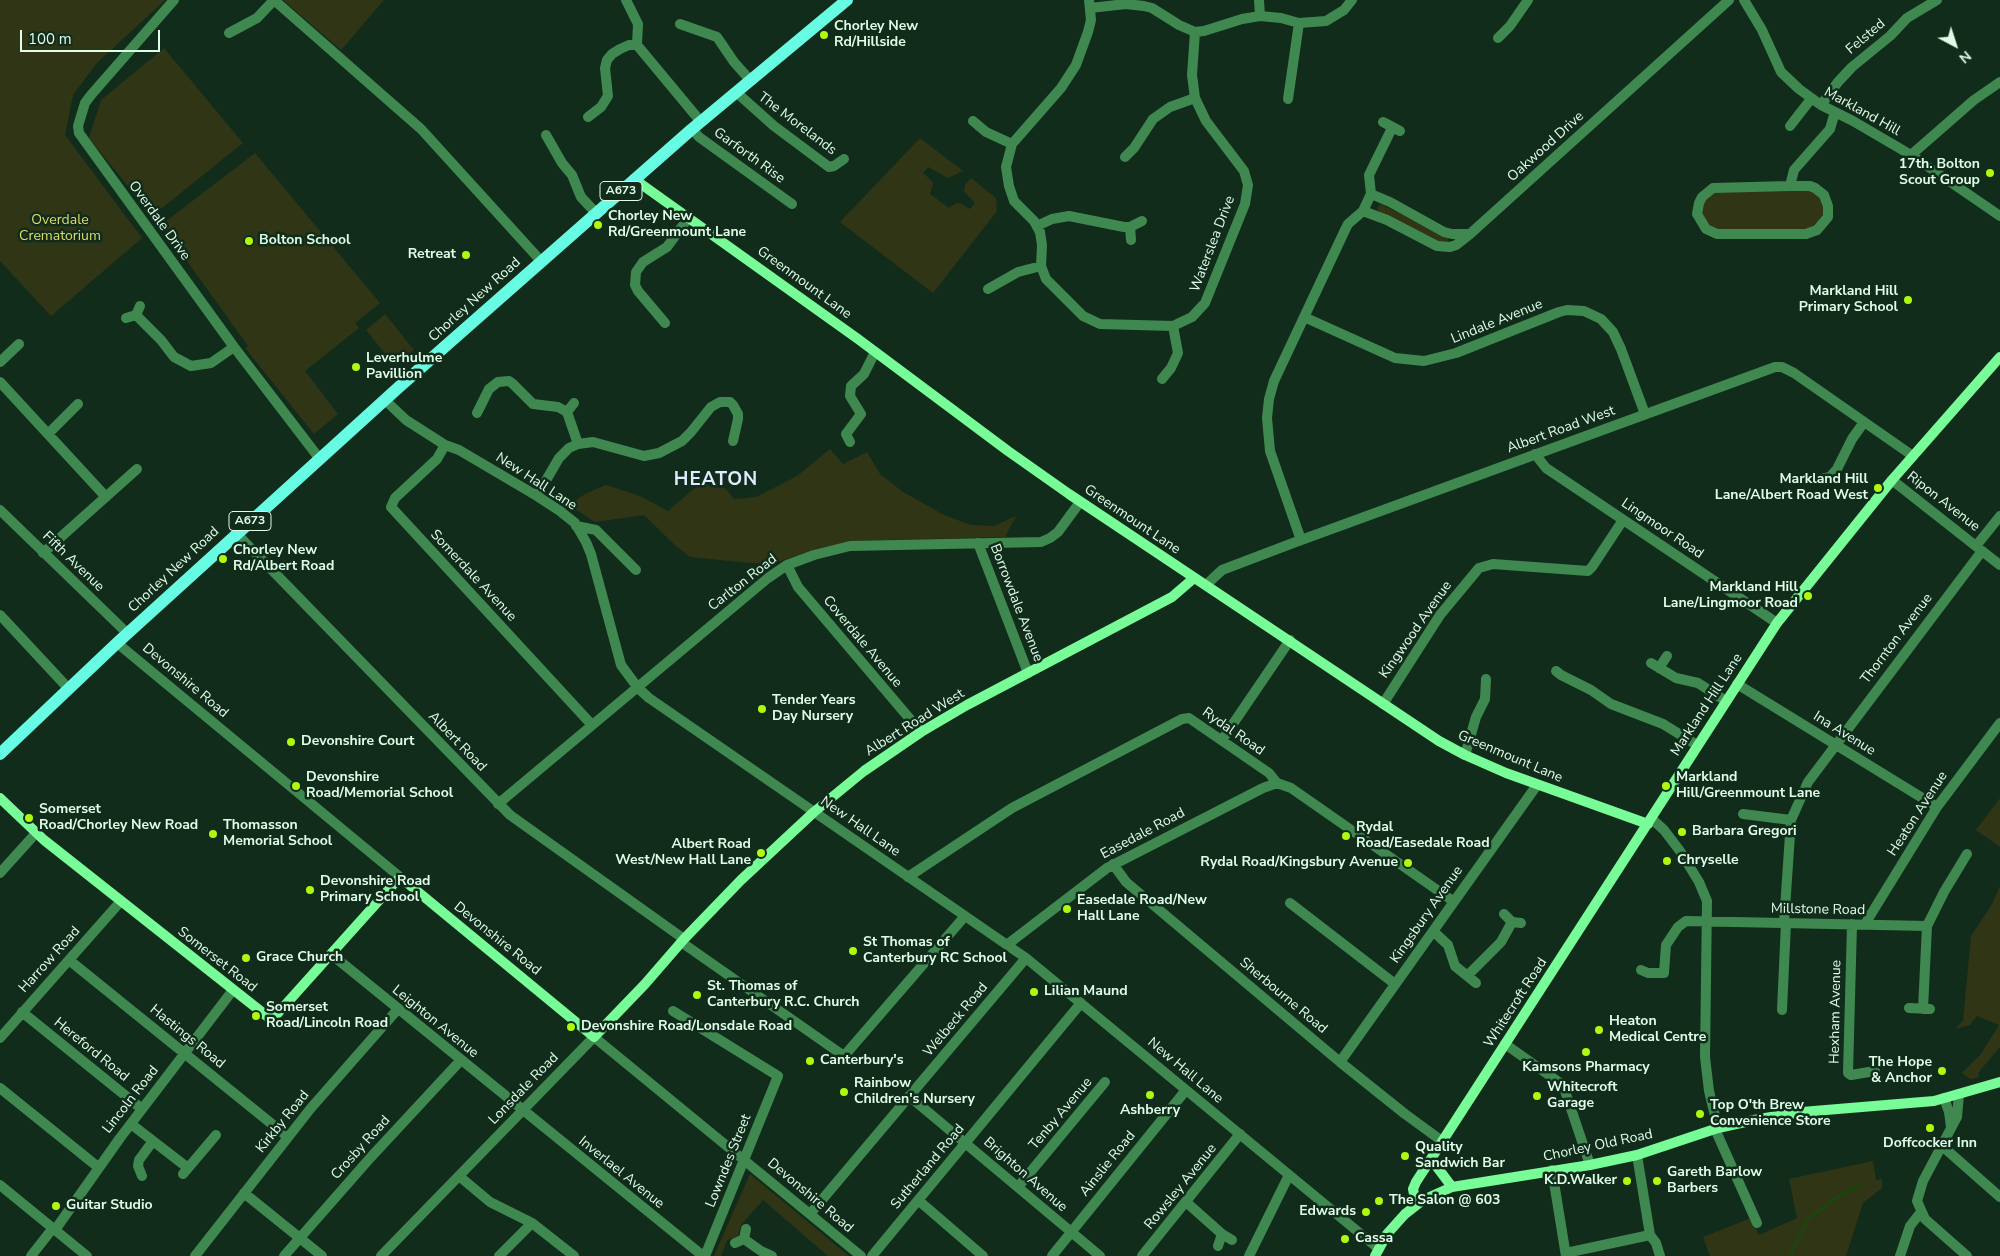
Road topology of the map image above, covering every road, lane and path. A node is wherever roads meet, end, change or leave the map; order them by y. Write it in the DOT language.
graph roads {
  1 [pos="174,0"];
  2 [pos="274,0"];
  3 [pos="626,0"];
  4 [pos="847,0"];
  5 [pos="1259,0"];
  6 [pos="1352,0"];
  7 [pos="1528,0"];
  8 [pos="1729,0"];
  9 [pos="1744,0"];
  10 [pos="1937,0"];
  11 [pos="1090,4"];
  12 [pos="1154,4"];
  13 [pos="1260,16"];
  14 [pos="1299,23"];
  15 [pos="680,24"];
  16 [pos="1195,32"];
  17 [pos="229,33"];
  18 [pos="1498,38"];
  19 [pos="637,45"];
  20 [pos="750,80"];
  21 [pos="2000,82"];
  22 [pos="736,92"];
  23 [pos="1195,98"];
  24 [pos="1288,99"];
  25 [pos="1811,99"];
  26 [pos="1821,105"];
  27 [pos="1834,112"];
  28 [pos="588,117"];
  29 [pos="973,121"];
  30 [pos="696,125"];
  31 [pos="1790,126"];
  32 [pos="1392,127"];
  33 [pos="546,135"];
  34 [pos="1012,144"];
  35 [pos="1910,155"];
  36 [pos="1125,157"];
  37 [pos="844,159"];
  38 [pos="1253,166"];
  39 [pos="1244,171"];
  40 [pos="634,179"];
  41 [pos="1790,186"];
  42 [pos="1371,194"];
  43 [pos="792,204"];
  44 [pos="1363,211"];
  45 [pos="596,213"];
  46 [pos="2000,216"];
  47 [pos="689,217"];
  48 [pos="1142,221"];
  49 [pos="1037,226"];
  50 [pos="1130,227"];
  51 [pos="1470,234"];
  52 [pos="1131,240"];
  53 [pos="541,261"];
  54 [pos="1041,266"];
  55 [pos="1000,282"];
  56 [pos="988,289"];
  57 [pos="1006,292"];
  58 [pos="134,313"];
  59 [pos="1304,317"];
  60 [pos="667,325"];
  61 [pos="1173,326"];
  62 [pos="19,344"];
  63 [pos="234,347"];
  64 [pos="875,352"];
  65 [pos="2000,357"];
  66 [pos="0,362"];
  67 [pos="1162,379"];
  68 [pos="0,382"];
  69 [pos="385,400"];
  70 [pos="574,403"];
  71 [pos="78,404"];
  72 [pos="562,409"];
  73 [pos="477,413"];
  74 [pos="1645,414"];
  75 [pos="1864,422"];
  76 [pos="48,434"];
  77 [pos="733,441"];
  78 [pos="850,442"];
  79 [pos="578,444"];
  80 [pos="444,445"];
  81 [pos="1534,454"];
  82 [pos="1913,456"];
  83 [pos="319,458"];
  84 [pos="137,469"];
  85 [pos="1821,479"];
  86 [pos="1892,480"];
  87 [pos="537,496"];
  88 [pos="106,497"];
  89 [pos="1080,502"];
  90 [pos="0,510"];
  91 [pos="2000,516"];
  92 [pos="1623,520"];
  93 [pos="576,526"];
  94 [pos="236,533"];
  95 [pos="1302,540"];
  96 [pos="978,543"];
  97 [pos="1979,548"];
  98 [pos="43,553"];
  99 [pos="2000,565"];
  100 [pos="787,566"];
  101 [pos="636,570"];
  102 [pos="1194,578"];
  103 [pos="1206,585"];
  104 [pos="0,615"];
  105 [pos="1777,623"];
  106 [pos="127,633"];
  107 [pos="1290,640"];
  108 [pos="117,643"];
  109 [pos="1667,656"];
  110 [pos="1556,671"];
  111 [pos="1028,673"];
  112 [pos="1486,679"];
  113 [pos="1737,684"];
  114 [pos="68,688"];
  115 [pos="638,688"];
  116 [pos="1726,701"];
  117 [pos="1383,704"];
  118 [pos="2000,723"];
  119 [pos="592,725"];
  120 [pos="921,732"];
  121 [pos="1222,740"];
  122 [pos="1835,744"];
  123 [pos="1697,745"];
  124 [pos="0,754"];
  125 [pos="1465,755"];
  126 [pos="1277,782"];
  127 [pos="1537,785"];
  128 [pos="0,798"];
  129 [pos="498,804"];
  130 [pos="1937,807"];
  131 [pos="814,812"];
  132 [pos="1743,813"];
  133 [pos="1791,820"];
  134 [pos="1650,822"];
  135 [pos="36,833"];
  136 [pos="1967,854"];
  137 [pos="1113,864"];
  138 [pos="0,873"];
  139 [pos="400,877"];
  140 [pos="908,877"];
  141 [pos="121,901"];
  142 [pos="1454,901"];
  143 [pos="1290,903"];
  144 [pos="1504,914"];
  145 [pos="964,916"];
  146 [pos="1707,921"];
  147 [pos="1785,923"];
  148 [pos="1852,924"];
  149 [pos="1865,924"];
  150 [pos="1928,926"];
  151 [pos="1433,931"];
  152 [pos="682,940"];
  153 [pos="1008,944"];
  154 [pos="331,954"];
  155 [pos="1026,958"];
  156 [pos="69,960"];
  157 [pos="1641,970"];
  158 [pos="1467,976"];
  159 [pos="1476,983"];
  160 [pos="1395,984"];
  161 [pos="233,990"];
  162 [pos="1081,1003"];
  163 [pos="1909,1008"];
  164 [pos="398,1009"];
  165 [pos="1782,1010"];
  166 [pos="673,1011"];
  167 [pos="22,1012"];
  168 [pos="594,1036"];
  169 [pos="0,1038"];
  170 [pos="1505,1044"];
  171 [pos="185,1053"];
  172 [pos="461,1060"];
  173 [pos="1340,1062"];
  174 [pos="1875,1071"];
  175 [pos="1105,1082"];
  176 [pos="2000,1082"];
  177 [pos="0,1088"];
  178 [pos="1186,1090"];
  179 [pos="1959,1094"];
  180 [pos="909,1096"];
  181 [pos="1944,1098"];
  182 [pos="142,1109"];
  183 [pos="523,1110"];
  184 [pos="131,1124"];
  185 [pos="1951,1127"];
  186 [pos="1717,1129"];
  187 [pos="1240,1134"];
  188 [pos="216,1135"];
  189 [pos="288,1137"];
  190 [pos="153,1141"];
  191 [pos="1442,1141"];
  192 [pos="966,1143"];
  193 [pos="1941,1145"];
  194 [pos="1637,1155"];
  195 [pos="1431,1159"];
  196 [pos="744,1160"];
  197 [pos="1590,1164"];
  198 [pos="98,1167"];
  199 [pos="1552,1170"];
  200 [pos="142,1176"];
  201 [pos="459,1176"];
  202 [pos="1289,1176"];
  203 [pos="0,1185"];
  204 [pos="1018,1187"];
  205 [pos="1452,1187"];
  206 [pos="244,1193"];
  207 [pos="2000,1197"];
  208 [pos="918,1200"];
  209 [pos="1186,1202"];
  210 [pos="1416,1204"];
  211 [pos="1921,1212"];
  212 [pos="810,1214"];
  213 [pos="532,1223"];
  214 [pos="1757,1223"];
  215 [pos="54,1229"];
  216 [pos="1071,1233"];
  217 [pos="1222,1234"];
  218 [pos="1650,1236"];
  219 [pos="742,1237"];
  220 [pos="299,1238"];
  221 [pos="1232,1240"];
  222 [pos="1218,1246"];
  223 [pos="1377,1252"];
  224 [pos="1565,1255"];
  225 [pos="31,1256"];
  226 [pos="87,1256"];
  227 [pos="195,1256"];
  228 [pos="284,1256"];
  229 [pos="322,1256"];
  230 [pos="381,1256"];
  231 [pos="499,1256"];
  232 [pos="574,1256"];
  233 [pos="704,1256"];
  234 [pos="772,1256"];
  235 [pos="861,1256"];
  236 [pos="872,1256"];
  237 [pos="983,1256"];
  238 [pos="1052,1256"];
  239 [pos="1100,1256"];
  240 [pos="1142,1256"];
  241 [pos="1248,1256"];
  242 [pos="1660,1256"];
  243 [pos="1900,1256"];
  244 [pos="1967,1256"];
  1 -- 63 [label="street, Overdale Drive"];
  2 -- 17 [label="street"];
  2 -- 53 [label="street"];
  3 -- 19 [label="street"];
  4 -- 20 [label="main road, Chorley New Road / A673"];
  5 -- 13 [label="street"];
  6 -- 14 [label="street"];
  7 -- 18 [label="street"];
  8 -- 51 [label="street, Oakwood Drive"];
  9 -- 25 [label="street, Markland Hill"];
  10 -- 26 [label="street, Felsted"];
  11 -- 12 [label="street"];
  11 -- 34 [label="street"];
  12 -- 16 [label="street"];
  13 -- 14 [label="street"];
  13 -- 16 [label="street"];
  14 -- 24 [label="street"];
  15 -- 20 [label="street"];
  16 -- 23 [label="street"];
  19 -- 28 [label="street"];
  19 -- 30 [label="street, Garforth Rise"];
  20 -- 22 [label="main road, Chorley New Road / A673"];
  21 -- 35 [label="street"];
  22 -- 30 [label="main road, Chorley New Road / A673"];
  22 -- 37 [label="street, The Morelands"];
  23 -- 36 [label="street"];
  23 -- 39 [label="street"];
  25 -- 26 [label="street, Markland Hill"];
  25 -- 31 [label="street"];
  26 -- 27 [label="street, Markland Hill"];
  27 -- 35 [label="street, Markland Hill"];
  27 -- 41 [label="street"];
  29 -- 34 [label="street"];
  30 -- 40 [label="main road, Chorley New Road / A673"];
  30 -- 43 [label="street, Garforth Rise"];
  32 -- 42 [label="street"];
  33 -- 45 [label="street"];
  34 -- 49 [label="street"];
  35 -- 46 [label="street, Markland Hill"];
  38 -- 39 [label="street"];
  39 -- 61 [label="street, Waterslea Drive"];
  40 -- 45 [label="main road, Chorley New Road / A673"];
  40 -- 47 [label="street, Greenmount Lane"];
  41 -- 41 [label="street"];
  42 -- 44 [label="street"];
  42 -- 51 [label="street"];
  44 -- 51 [label="street, Oakwood Drive"];
  44 -- 59 [label="street"];
  45 -- 53 [label="main road, Chorley New Road / A673"];
  47 -- 60 [label="street"];
  47 -- 64 [label="street, Greenmount Lane"];
  48 -- 50 [label="street"];
  49 -- 50 [label="street"];
  49 -- 54 [label="street"];
  50 -- 52 [label="street"];
  53 -- 69 [label="main road, Chorley New Road / A673"];
  54 -- 55 [label="street"];
  54 -- 61 [label="street"];
  55 -- 56 [label="street"];
  55 -- 57 [label="street"];
  58 -- 63 [label="street"];
  59 -- 74 [label="street, Lindale Avenue"];
  59 -- 95 [label="street"];
  61 -- 67 [label="street"];
  62 -- 66 [label="street"];
  63 -- 83 [label="street, Overdale Drive"];
  64 -- 78 [label="street"];
  64 -- 89 [label="street, Greenmount Lane"];
  65 -- 82 [label="street, Markland Hill Lane"];
  68 -- 76 [label="street"];
  69 -- 80 [label="street, New Hall Lane"];
  69 -- 83 [label="main road, Chorley New Road / A673"];
  70 -- 72 [label="street"];
  71 -- 76 [label="street"];
  72 -- 73 [label="street"];
  72 -- 79 [label="street"];
  74 -- 75 [label="street, Albert Road West"];
  74 -- 81 [label="street, Albert Road West"];
  75 -- 82 [label="street, Albert Road West"];
  75 -- 85 [label="street"];
  76 -- 88 [label="street"];
  77 -- 79 [label="street"];
  79 -- 87 [label="street"];
  80 -- 87 [label="street, New Hall Lane"];
  80 -- 119 [label="street, Somerdale Avenue"];
  81 -- 92 [label="street, Lingmoor Road"];
  81 -- 95 [label="street, Albert Road West"];
  82 -- 86 [label="street, Markland Hill Lane"];
  83 -- 94 [label="main road, Chorley New Road / A673"];
  84 -- 88 [label="street"];
  86 -- 97 [label="street, Ripon Avenue"];
  86 -- 105 [label="street, Markland Hill Lane"];
  87 -- 93 [label="street, New Hall Lane"];
  88 -- 98 [label="street"];
  89 -- 96 [label="street, Carlton Road"];
  89 -- 102 [label="street, Greenmount Lane"];
  90 -- 98 [label="street, Fifth Avenue"];
  91 -- 97 [label="street, Thornton Avenue"];
  92 -- 105 [label="street, Lingmoor Road"];
  92 -- 117 [label="street, Kingwood Avenue"];
  93 -- 101 [label="street"];
  93 -- 115 [label="street, New Hall Lane"];
  94 -- 106 [label="main road, Chorley New Road / A673"];
  94 -- 129 [label="street, Albert Road"];
  95 -- 103 [label="street, Albert Road West"];
  96 -- 100 [label="street, Carlton Road"];
  96 -- 111 [label="street, Borrowdale Avenue"];
  97 -- 99 [label="street, Ripon Avenue"];
  97 -- 122 [label="street, Thornton Avenue"];
  98 -- 106 [label="street, Fifth Avenue"];
  100 -- 115 [label="street, Carlton Road"];
  100 -- 120 [label="street, Coverdale Avenue"];
  102 -- 103 [label="street, Greenmount Lane"];
  102 -- 111 [label="street, Albert Road West"];
  103 -- 107 [label="street, Greenmount Lane"];
  104 -- 114 [label="street"];
  105 -- 113 [label="street, Markland Hill Lane"];
  106 -- 108 [label="main road, Chorley New Road / A673"];
  107 -- 117 [label="street, Greenmount Lane"];
  107 -- 121 [label="street"];
  108 -- 114 [label="main road, Chorley New Road / A673"];
  108 -- 139 [label="street, Devonshire Road"];
  109 -- 116 [label="street"];
  110 -- 123 [label="street"];
  111 -- 120 [label="street, Albert Road West"];
  112 -- 125 [label="street"];
  113 -- 116 [label="street, Markland Hill Lane"];
  113 -- 122 [label="street, Ina Avenue"];
  114 -- 124 [label="main road, Chorley New Road / A673"];
  115 -- 119 [label="street, Carlton Road"];
  115 -- 131 [label="street, New Hall Lane"];
  116 -- 123 [label="street, Markland Hill Lane"];
  117 -- 125 [label="street, Greenmount Lane"];
  118 -- 130 [label="street, Heaton Avenue"];
  119 -- 129 [label="street, Carlton Road"];
  120 -- 131 [label="street, Albert Road West"];
  121 -- 126 [label="street, Rydal Road"];
  121 -- 140 [label="street, Rydal Road"];
  122 -- 130 [label="street, Ina Avenue"];
  122 -- 133 [label="street, Thornton Avenue"];
  123 -- 134 [label="street, Markland Hill Lane"];
  125 -- 127 [label="street, Greenmount Lane"];
  126 -- 137 [label="street, Easedale Road"];
  126 -- 142 [label="street, Rydal Road"];
  127 -- 134 [label="street, Greenmount Lane"];
  127 -- 142 [label="street, Kingsbury Avenue"];
  128 -- 135 [label="street, Somerset Road"];
  129 -- 152 [label="street, Albert Road"];
  130 -- 149 [label="street, Heaton Avenue"];
  131 -- 140 [label="street, New Hall Lane"];
  131 -- 152 [label="street, Albert Road West"];
  132 -- 133 [label="street"];
  133 -- 147 [label="street"];
  134 -- 146 [label="street"];
  134 -- 170 [label="street, Whitecroft Road"];
  135 -- 138 [label="street"];
  135 -- 141 [label="street, Somerset Road"];
  136 -- 150 [label="street"];
  137 -- 153 [label="street, Easedale Road"];
  137 -- 173 [label="street, Sherbourne Road"];
  139 -- 154 [label="street, Somerset Road"];
  139 -- 168 [label="street, Devonshire Road"];
  140 -- 145 [label="street, New Hall Lane"];
  141 -- 156 [label="street, Harrow Road"];
  141 -- 161 [label="street, Somerset Road"];
  142 -- 151 [label="street, Kingsbury Avenue"];
  143 -- 160 [label="street"];
  144 -- 158 [label="street"];
  145 -- 152 [label="street, Albert Road"];
  145 -- 153 [label="street, New Hall Lane"];
  146 -- 147 [label="street, Millstone Road"];
  146 -- 157 [label="street, Millstone Road"];
  146 -- 186 [label="street"];
  147 -- 148 [label="street, Millstone Road"];
  147 -- 165 [label="street"];
  148 -- 149 [label="street, Millstone Road"];
  148 -- 174 [label="street, Hexham Avenue"];
  149 -- 150 [label="street, Millstone Road"];
  150 -- 163 [label="street"];
  151 -- 158 [label="street"];
  151 -- 160 [label="street, Kingsbury Avenue"];
  152 -- 168 [label="street, Lonsdale Road"];
  153 -- 155 [label="street, New Hall Lane"];
  154 -- 161 [label="street, Somerset Road"];
  154 -- 164 [label="street, Leighton Avenue"];
  155 -- 162 [label="street, New Hall Lane"];
  155 -- 180 [label="street, Welbeck Road"];
  156 -- 167 [label="street, Harrow Road"];
  156 -- 171 [label="street, Hastings Road"];
  158 -- 159 [label="street"];
  160 -- 173 [label="street, Kingsbury Avenue"];
  161 -- 171 [label="street, Lincoln Road"];
  162 -- 178 [label="street, New Hall Lane"];
  162 -- 192 [label="street, Sutherland Road"];
  164 -- 172 [label="street, Leighton Avenue"];
  164 -- 189 [label="street, Kirkby Road"];
  166 -- 196 [label="street, Lowndes Street"];
  167 -- 169 [label="street, Harrow Road"];
  167 -- 182 [label="street, Hereford Road"];
  168 -- 183 [label="street, Lonsdale Road"];
  168 -- 196 [label="street, Devonshire Road"];
  170 -- 191 [label="street, Whitecroft Road"];
  170 -- 197 [label="street"];
  171 -- 182 [label="street, Lincoln Road"];
  171 -- 189 [label="street, Hastings Road"];
  172 -- 183 [label="street, Leighton Avenue"];
  172 -- 220 [label="street, Crosby Road"];
  173 -- 191 [label="street, Sherbourne Road"];
  175 -- 204 [label="street, Tenby Avenue"];
  176 -- 179 [label="street, Chorley Old Road"];
  177 -- 198 [label="street"];
  178 -- 187 [label="street, New Hall Lane"];
  178 -- 216 [label="street, Ainslie Road"];
  179 -- 181 [label="street, Chorley Old Road"];
  179 -- 185 [label="street"];
  180 -- 192 [label="street, Brighton Avenue"];
  180 -- 212 [label="street, Welbeck Road"];
  181 -- 185 [label="street"];
  181 -- 186 [label="street, Chorley Old Road"];
  182 -- 184 [label="street, Lincoln Road"];
  183 -- 201 [label="street, Lonsdale Road"];
  183 -- 233 [label="street, Inverlael Avenue"];
  184 -- 190 [label="street"];
  184 -- 198 [label="street, Lincoln Road"];
  185 -- 193 [label="street"];
  186 -- 194 [label="street, Chorley Old Road"];
  186 -- 214 [label="street"];
  187 -- 202 [label="street, New Hall Lane"];
  187 -- 209 [label="street, Rowsley Avenue"];
  188 -- 190 [label="street"];
  189 -- 206 [label="street, Kirkby Road"];
  190 -- 200 [label="street"];
  191 -- 195 [label="street, Whitecroft Road"];
  192 -- 204 [label="street, Brighton Avenue"];
  192 -- 208 [label="street, Sutherland Road"];
  193 -- 207 [label="street"];
  193 -- 211 [label="street"];
  194 -- 197 [label="street, Chorley Old Road"];
  194 -- 218 [label="street"];
  195 -- 205 [label="street"];
  195 -- 210 [label="street, Whitecroft Road"];
  196 -- 212 [label="street, Devonshire Road"];
  196 -- 233 [label="street, Lowndes Street"];
  197 -- 199 [label="street, Chorley Old Road"];
  198 -- 215 [label="street, Lincoln Road"];
  199 -- 205 [label="street, Chorley Old Road"];
  199 -- 224 [label="street"];
  201 -- 213 [label="street"];
  201 -- 230 [label="street, Lonsdale Road"];
  202 -- 223 [label="street, New Hall Lane"];
  202 -- 241 [label="street"];
  203 -- 215 [label="street"];
  204 -- 216 [label="street, Brighton Avenue"];
  205 -- 210 [label="street, Chorley Old Road"];
  206 -- 220 [label="street"];
  206 -- 227 [label="street, Kirkby Road"];
  208 -- 236 [label="street, Sutherland Road"];
  208 -- 237 [label="street"];
  209 -- 217 [label="street"];
  209 -- 240 [label="street, Rowsley Avenue"];
  210 -- 223 [label="street, Chorley Old Road"];
  211 -- 243 [label="street"];
  211 -- 244 [label="street"];
  212 -- 235 [label="street, Devonshire Road"];
  213 -- 231 [label="street"];
  213 -- 232 [label="street"];
  215 -- 225 [label="street, Lincoln Road"];
  215 -- 226 [label="street"];
  216 -- 238 [label="street, Ainslie Road"];
  216 -- 239 [label="street, Brighton Avenue"];
  217 -- 221 [label="street"];
  217 -- 222 [label="street"];
  218 -- 224 [label="street"];
  218 -- 242 [label="street"];
  219 -- 234 [label="street"];
  220 -- 228 [label="street, Crosby Road"];
  220 -- 229 [label="street"];
}
